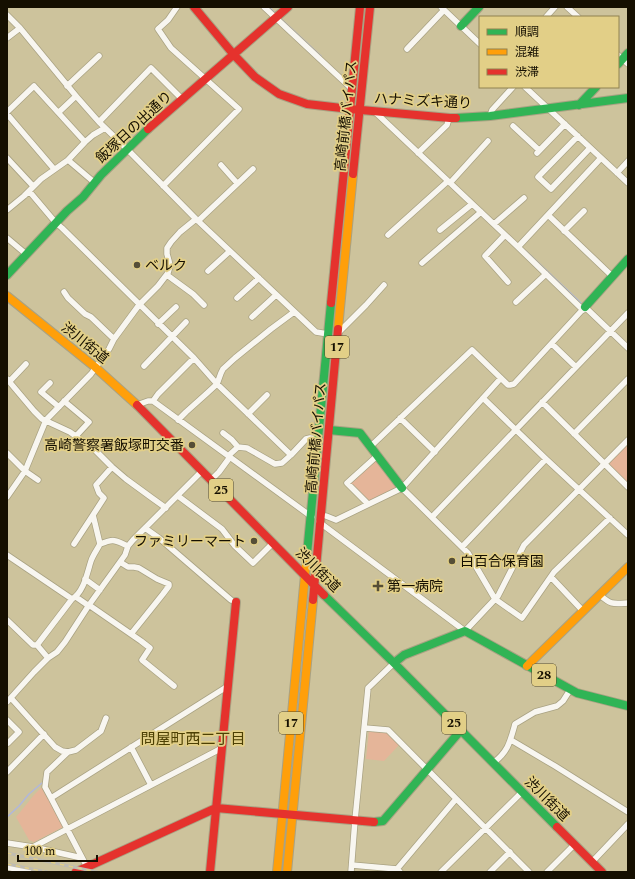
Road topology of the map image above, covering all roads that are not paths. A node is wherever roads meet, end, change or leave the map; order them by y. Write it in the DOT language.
graph roads {
  1 [pos="177,7"];
  2 [pos="194,7"];
  3 [pos="264,7"];
  4 [pos="288,7"];
  5 [pos="360,7"];
  6 [pos="370,7"];
  7 [pos="479,7"];
  8 [pos="555,7"];
  9 [pos="567,7"];
  10 [pos="442,9"];
  11 [pos="7,15"];
  12 [pos="547,16"];
  13 [pos="577,16"];
  14 [pos="276,18"];
  15 [pos="461,26"];
  16 [pos="20,28"];
  17 [pos="7,38"];
  18 [pos="479,43"];
  19 [pos="407,49"];
  20 [pos="234,55"];
  21 [pos="99,56"];
  22 [pos="206,79"];
  23 [pos="67,86"];
  24 [pos="512,88"];
  25 [pos="526,88"];
  26 [pos="595,88"];
  27 [pos="352,90"];
  28 [pos="76,96"];
  29 [pos="628,98"];
  30 [pos="182,99"];
  31 [pos="579,105"];
  32 [pos="350,109"];
  33 [pos="549,109"];
  34 [pos="359,110"];
  35 [pos="374,111"];
  36 [pos="59,112"];
  37 [pos="7,113"];
  38 [pos="490,116"];
  39 [pos="449,118"];
  40 [pos="99,122"];
  41 [pos="565,124"];
  42 [pos="513,126"];
  43 [pos="106,128"];
  44 [pos="578,136"];
  45 [pos="488,141"];
  46 [pos="86,142"];
  47 [pos="590,148"];
  48 [pos="127,149"];
  49 [pos="418,153"];
  50 [pos="7,158"];
  51 [pos="601,158"];
  52 [pos="68,160"];
  53 [pos="628,161"];
  54 [pos="221,165"];
  55 [pos="253,169"];
  56 [pos="54,170"];
  57 [pos="617,172"];
  58 [pos="449,182"];
  59 [pos="95,183"];
  60 [pos="237,183"];
  61 [pos="628,183"];
  62 [pos="163,186"];
  63 [pos="31,188"];
  64 [pos="524,198"];
  65 [pos="472,204"];
  66 [pos="7,210"];
  67 [pos="481,212"];
  68 [pos="584,212"];
  69 [pos="548,215"];
  70 [pos="197,220"];
  71 [pos="56,223"];
  72 [pos="494,224"];
  73 [pos="440,230"];
  74 [pos="564,231"];
  75 [pos="388,235"];
  76 [pos="505,235"];
  77 [pos="7,238"];
  78 [pos="518,247"];
  79 [pos="230,251"];
  80 [pos="26,254"];
  81 [pos="628,259"];
  82 [pos="422,263"];
  83 [pos="208,271"];
  84 [pos="167,274"];
  85 [pos="546,274"];
  86 [pos="7,275"];
  87 [pos="612,276"];
  88 [pos="259,278"];
  89 [pos="508,282"];
  90 [pos="384,285"];
  91 [pos="64,292"];
  92 [pos="276,295"];
  93 [pos="7,296"];
  94 [pos="237,298"];
  95 [pos="516,302"];
  96 [pos="139,305"];
  97 [pos="204,305"];
  98 [pos="176,307"];
  99 [pos="584,309"];
  100 [pos="294,312"];
  101 [pos="628,313"];
  102 [pos="252,316"];
  103 [pos="186,322"];
  104 [pos="158,324"];
  105 [pos="610,331"];
  106 [pos="339,332"];
  107 [pos="328,334"];
  108 [pos="171,337"];
  109 [pos="114,339"];
  110 [pos="552,344"];
  111 [pos="628,348"];
  112 [pos="194,358"];
  113 [pos="26,364"];
  114 [pos="144,366"];
  115 [pos="95,367"];
  116 [pos="576,367"];
  117 [pos="501,378"];
  118 [pos="628,379"];
  119 [pos="8,381"];
  120 [pos="50,383"];
  121 [pos="217,384"];
  122 [pos="267,395"];
  123 [pos="483,398"];
  124 [pos="64,401"];
  125 [pos="154,401"];
  126 [pos="542,402"];
  127 [pos="137,405"];
  128 [pos="59,407"];
  129 [pos="248,414"];
  130 [pos="400,418"];
  131 [pos="46,420"];
  132 [pos="178,420"];
  133 [pos="329,430"];
  134 [pos="516,430"];
  135 [pos="223,433"];
  136 [pos="574,434"];
  137 [pos="76,436"];
  138 [pos="318,439"];
  139 [pos="628,440"];
  140 [pos="370,446"];
  141 [pos="238,447"];
  142 [pos="435,452"];
  143 [pos="7,453"];
  144 [pos="290,455"];
  145 [pos="378,455"];
  146 [pos="229,456"];
  147 [pos="546,459"];
  148 [pos="604,464"];
  149 [pos="112,467"];
  150 [pos="25,470"];
  151 [pos="202,471"];
  152 [pos="38,480"];
  153 [pos="211,480"];
  154 [pos="628,487"];
  155 [pos="402,488"];
  156 [pos="579,489"];
  157 [pos="178,496"];
  158 [pos="7,497"];
  159 [pos="368,504"];
  160 [pos="166,508"];
  161 [pos="93,515"];
  162 [pos="311,516"];
  163 [pos="326,516"];
  164 [pos="432,517"];
  165 [pos="610,518"];
  166 [pos="320,523"];
  167 [pos="145,528"];
  168 [pos="628,536"];
  169 [pos="273,543"];
  170 [pos="74,544"];
  171 [pos="100,544"];
  172 [pos="128,546"];
  173 [pos="462,547"];
  174 [pos="7,555"];
  175 [pos="120,562"];
  176 [pos="628,567"];
  177 [pos="305,575"];
  178 [pos="551,577"];
  179 [pos="85,579"];
  180 [pos="314,584"];
  181 [pos="100,590"];
  182 [pos="600,595"];
  183 [pos="74,598"];
  184 [pos="495,599"];
  185 [pos="234,601"];
  186 [pos="628,603"];
  187 [pos="89,605"];
  188 [pos="583,610"];
  189 [pos="7,620"];
  190 [pos="465,631"];
  191 [pos="131,634"];
  192 [pos="37,645"];
  193 [pos="48,658"];
  194 [pos="394,663"];
  195 [pos="527,666"];
  196 [pos="174,686"];
  197 [pos="228,686"];
  198 [pos="570,690"];
  199 [pos="9,700"];
  200 [pos="628,706"];
  201 [pos="106,718"];
  202 [pos="7,720"];
  203 [pos="365,728"];
  204 [pos="461,730"];
  205 [pos="44,734"];
  206 [pos="511,740"];
  207 [pos="8,743"];
  208 [pos="131,747"];
  209 [pos="222,748"];
  210 [pos="68,752"];
  211 [pos="493,763"];
  212 [pos="428,769"];
  213 [pos="7,772"];
  214 [pos="151,785"];
  215 [pos="522,792"];
  216 [pos="51,798"];
  217 [pos="456,799"];
  218 [pos="216,808"];
  219 [pos="628,812"];
  220 [pos="282,813"];
  221 [pos="292,814"];
  222 [pos="355,820"];
  223 [pos="628,824"];
  224 [pos="485,828"];
  225 [pos="67,829"];
  226 [pos="7,843"];
  227 [pos="574,845"];
  228 [pos="33,847"];
  229 [pos="510,852"];
  230 [pos="82,858"];
  231 [pos="592,862"];
  232 [pos="352,864"];
  233 [pos="7,867"];
  234 [pos="87,867"];
  235 [pos="399,870"];
  236 [pos="29,872"];
  237 [pos="76,872"];
  238 [pos="210,872"];
  239 [pos="277,872"];
  240 [pos="287,872"];
  241 [pos="351,872"];
  242 [pos="441,872"];
  243 [pos="490,872"];
  244 [pos="529,872"];
  245 [pos="547,872"];
  246 [pos="602,872"];
  1 -- 22 [label="street"];
  2 -- 20 [label="main road"];
  3 -- 14 [label="street"];
  4 -- 14 [label="main road, 飯塚日の出通り"];
  5 -- 27 [label="main road, 高崎前橋バイパス / 17"];
  6 -- 34 [label="main road, 高崎前橋バイパス / 17"];
  7 -- 15 [label="main road"];
  8 -- 12 [label="street"];
  9 -- 13 [label="street"];
  10 -- 15 [label="street"];
  10 -- 19 [label="street"];
  11 -- 16 [label="street"];
  14 -- 20 [label="main road, 飯塚日の出通り"];
  14 -- 27 [label="street"];
  15 -- 18 [label="street"];
  16 -- 17 [label="street"];
  16 -- 23 [label="street"];
  20 -- 22 [label="main road, 飯塚日の出通り"];
  20 -- 32 [label="main road"];
  21 -- 23 [label="street"];
  22 -- 30 [label="main road, 飯塚日の出通り"];
  22 -- 62 [label="street"];
  23 -- 28 [label="street"];
  24 -- 38 [label="street"];
  25 -- 33 [label="street"];
  26 -- 31 [label="main road"];
  27 -- 32 [label="main road, 高崎前橋バイパス / 17"];
  28 -- 36 [label="street"];
  28 -- 40 [label="street"];
  29 -- 31 [label="main road, ハナミズキ通り"];
  30 -- 40 [label="street"];
  30 -- 48 [label="main road, 飯塚日の出通り"];
  31 -- 33 [label="main road, ハナミズキ通り"];
  32 -- 34 [label="main road, ハナミズキ通り"];
  32 -- 107 [label="main road, 高崎前橋バイパス / 17"];
  33 -- 38 [label="main road, ハナミズキ通り"];
  33 -- 41 [label="street"];
  34 -- 35 [label="main road, ハナミズキ通り"];
  34 -- 106 [label="main road, 高崎前橋バイパス / 17"];
  35 -- 39 [label="main road, ハナミズキ通り"];
  35 -- 49 [label="street"];
  36 -- 37 [label="street"];
  36 -- 46 [label="street"];
  37 -- 56 [label="street"];
  38 -- 39 [label="main road, ハナミズキ通り"];
  39 -- 49 [label="street"];
  40 -- 43 [label="street"];
  41 -- 42 [label="street"];
  41 -- 44 [label="street"];
  43 -- 46 [label="street"];
  43 -- 48 [label="street"];
  44 -- 47 [label="street"];
  44 -- 47 [label="street"];
  45 -- 58 [label="street"];
  46 -- 52 [label="street"];
  47 -- 51 [label="street"];
  48 -- 59 [label="main road, 飯塚日の出通り"];
  48 -- 62 [label="street"];
  49 -- 58 [label="street"];
  50 -- 63 [label="street"];
  51 -- 57 [label="street"];
  51 -- 69 [label="street"];
  52 -- 56 [label="street"];
  52 -- 59 [label="street"];
  53 -- 57 [label="street"];
  54 -- 60 [label="street"];
  55 -- 60 [label="street"];
  56 -- 63 [label="street"];
  57 -- 61 [label="street"];
  58 -- 65 [label="street"];
  58 -- 75 [label="street"];
  59 -- 71 [label="main road, 飯塚日の出通り"];
  60 -- 70 [label="street"];
  62 -- 70 [label="street"];
  63 -- 66 [label="street"];
  63 -- 71 [label="street"];
  64 -- 72 [label="street"];
  65 -- 67 [label="street"];
  65 -- 73 [label="street"];
  67 -- 72 [label="street"];
  67 -- 82 [label="street"];
  68 -- 74 [label="street"];
  69 -- 74 [label="street"];
  69 -- 78 [label="street"];
  70 -- 79 [label="street"];
  70 -- 84 [label="street"];
  71 -- 80 [label="main road, 飯塚日の出通り"];
  71 -- 96 [label="street"];
  72 -- 76 [label="street"];
  74 -- 87 [label="street"];
  76 -- 78 [label="street"];
  76 -- 89 [label="street"];
  77 -- 80 [label="street"];
  78 -- 85 [label="street"];
  79 -- 83 [label="street"];
  79 -- 88 [label="street"];
  80 -- 86 [label="main road, 飯塚日の出通り"];
  81 -- 87 [label="main road"];
  84 -- 96 [label="street"];
  84 -- 97 [label="street"];
  85 -- 95 [label="street"];
  85 -- 99 [label="street"];
  87 -- 99 [label="main road"];
  88 -- 92 [label="street"];
  88 -- 94 [label="street"];
  90 -- 106 [label="street"];
  91 -- 109 [label="street"];
  92 -- 100 [label="street"];
  92 -- 102 [label="street"];
  93 -- 115 [label="main road, 渋川街道 / 25"];
  96 -- 104 [label="street"];
  96 -- 109 [label="street"];
  98 -- 104 [label="street"];
  99 -- 105 [label="street"];
  99 -- 110 [label="street"];
  100 -- 107 [label="street"];
  100 -- 121 [label="street"];
  101 -- 105 [label="street"];
  103 -- 108 [label="street"];
  104 -- 108 [label="street"];
  105 -- 111 [label="street"];
  105 -- 116 [label="street"];
  106 -- 133 [label="main road, 高崎前橋バイパス / 17"];
  107 -- 138 [label="main road, 高崎前橋バイパス / 17"];
  108 -- 112 [label="street"];
  108 -- 114 [label="street"];
  109 -- 115 [label="street"];
  110 -- 116 [label="street"];
  110 -- 117 [label="street"];
  112 -- 121 [label="street"];
  112 -- 125 [label="street"];
  113 -- 119 [label="street"];
  115 -- 124 [label="street"];
  115 -- 127 [label="main road, 渋川街道 / 25"];
  116 -- 126 [label="street"];
  117 -- 123 [label="street"];
  117 -- 130 [label="street"];
  118 -- 136 [label="street"];
  119 -- 131 [label="street"];
  120 -- 128 [label="street"];
  121 -- 129 [label="street"];
  121 -- 132 [label="street"];
  122 -- 129 [label="street"];
  123 -- 134 [label="street"];
  123 -- 142 [label="street"];
  124 -- 128 [label="street"];
  124 -- 137 [label="street"];
  125 -- 127 [label="street"];
  125 -- 132 [label="street"];
  126 -- 134 [label="street"];
  126 -- 136 [label="street"];
  127 -- 151 [label="main road, 渋川街道 / 25"];
  128 -- 131 [label="street"];
  129 -- 144 [label="street"];
  130 -- 140 [label="street"];
  130 -- 142 [label="street"];
  131 -- 137 [label="street"];
  131 -- 150 [label="street"];
  132 -- 146 [label="street"];
  133 -- 140 [label="main road"];
  133 -- 166 [label="main road, 高崎前橋バイパス / 17"];
  134 -- 147 [label="street"];
  134 -- 164 [label="street"];
  135 -- 141 [label="street"];
  136 -- 148 [label="street"];
  137 -- 149 [label="street"];
  138 -- 144 [label="street"];
  138 -- 162 [label="main road, 高崎前橋バイパス / 17"];
  139 -- 148 [label="street"];
  140 -- 145 [label="main road"];
  141 -- 144 [label="street"];
  141 -- 146 [label="street"];
  142 -- 155 [label="street"];
  143 -- 150 [label="street"];
  145 -- 155 [label="main road"];
  145 -- 159 [label="street"];
  146 -- 153 [label="street"];
  146 -- 162 [label="street"];
  147 -- 156 [label="street"];
  147 -- 173 [label="street"];
  148 -- 154 [label="street"];
  148 -- 156 [label="street"];
  149 -- 160 [label="street"];
  149 -- 161 [label="street"];
  150 -- 152 [label="street"];
  150 -- 158 [label="street"];
  151 -- 153 [label="main road, 渋川街道 / 25"];
  151 -- 157 [label="street"];
  153 -- 169 [label="main road, 渋川街道 / 25"];
  155 -- 159 [label="street"];
  155 -- 164 [label="street"];
  156 -- 165 [label="street"];
  156 -- 184 [label="street"];
  157 -- 160 [label="street"];
  157 -- 169 [label="street"];
  159 -- 163 [label="street"];
  160 -- 167 [label="street"];
  161 -- 170 [label="street"];
  161 -- 171 [label="street"];
  162 -- 166 [label="street"];
  162 -- 177 [label="main road, 高崎前橋バイパス / 17"];
  164 -- 173 [label="street"];
  165 -- 168 [label="street"];
  165 -- 178 [label="street"];
  166 -- 180 [label="main road, 高崎前橋バイパス / 17"];
  166 -- 190 [label="street"];
  167 -- 172 [label="street"];
  167 -- 185 [label="street"];
  169 -- 177 [label="main road, 渋川街道 / 25"];
  171 -- 172 [label="street"];
  171 -- 179 [label="street"];
  172 -- 175 [label="street"];
  173 -- 184 [label="street"];
  174 -- 183 [label="street"];
  175 -- 181 [label="street"];
  175 -- 191 [label="street"];
  176 -- 182 [label="main road"];
  177 -- 180 [label="main road, 渋川街道 / 25"];
  177 -- 220 [label="main road, 高崎前橋バイパス / 17"];
  178 -- 184 [label="street"];
  178 -- 188 [label="street"];
  179 -- 181 [label="street"];
  179 -- 183 [label="street"];
  180 -- 194 [label="main road, 渋川街道 / 25"];
  180 -- 221 [label="main road, 高崎前橋バイパス / 17"];
  181 -- 187 [label="street"];
  182 -- 186 [label="street"];
  182 -- 188 [label="main road"];
  183 -- 187 [label="street"];
  183 -- 192 [label="street"];
  184 -- 190 [label="street"];
  185 -- 197 [label="main road"];
  187 -- 191 [label="street"];
  187 -- 193 [label="street"];
  188 -- 195 [label="main road"];
  189 -- 192 [label="street"];
  190 -- 194 [label="main road"];
  190 -- 195 [label="main road, 28"];
  191 -- 196 [label="street"];
  192 -- 193 [label="street"];
  193 -- 199 [label="street"];
  194 -- 203 [label="street"];
  194 -- 204 [label="main road, 渋川街道 / 25"];
  195 -- 198 [label="main road, 28"];
  197 -- 208 [label="street"];
  197 -- 209 [label="main road"];
  198 -- 200 [label="main road, 28"];
  198 -- 206 [label="street"];
  199 -- 205 [label="street"];
  201 -- 210 [label="street"];
  202 -- 207 [label="street"];
  203 -- 212 [label="street"];
  203 -- 222 [label="street"];
  204 -- 211 [label="main road, 渋川街道 / 25"];
  204 -- 212 [label="main road"];
  205 -- 210 [label="street"];
  205 -- 213 [label="street"];
  206 -- 211 [label="street"];
  206 -- 219 [label="street"];
  208 -- 214 [label="street"];
  208 -- 216 [label="street"];
  209 -- 214 [label="street"];
  209 -- 218 [label="main road"];
  210 -- 216 [label="street"];
  211 -- 215 [label="main road, 渋川街道 / 25"];
  212 -- 217 [label="street"];
  212 -- 222 [label="main road"];
  214 -- 225 [label="street"];
  215 -- 224 [label="street"];
  215 -- 227 [label="main road, 渋川街道 / 25"];
  216 -- 225 [label="street"];
  217 -- 224 [label="street"];
  217 -- 235 [label="street"];
  218 -- 220 [label="main road"];
  218 -- 234 [label="main road"];
  218 -- 238 [label="main road"];
  220 -- 221 [label="main road"];
  220 -- 239 [label="main road, 高崎前橋バイパス / 17"];
  221 -- 222 [label="main road"];
  221 -- 240 [label="main road, 高崎前橋バイパス / 17"];
  222 -- 232 [label="street"];
  223 -- 231 [label="street"];
  224 -- 229 [label="street"];
  224 -- 242 [label="street"];
  225 -- 228 [label="street"];
  225 -- 230 [label="street"];
  226 -- 228 [label="street"];
  227 -- 231 [label="main road, 渋川街道 / 25"];
  227 -- 245 [label="street"];
  228 -- 230 [label="street"];
  229 -- 243 [label="street"];
  229 -- 244 [label="street"];
  230 -- 234 [label="street"];
  231 -- 246 [label="main road, 渋川街道 / 25"];
  232 -- 235 [label="street"];
  232 -- 241 [label="street"];
  233 -- 236 [label="street"];
  234 -- 237 [label="main road"];
}
